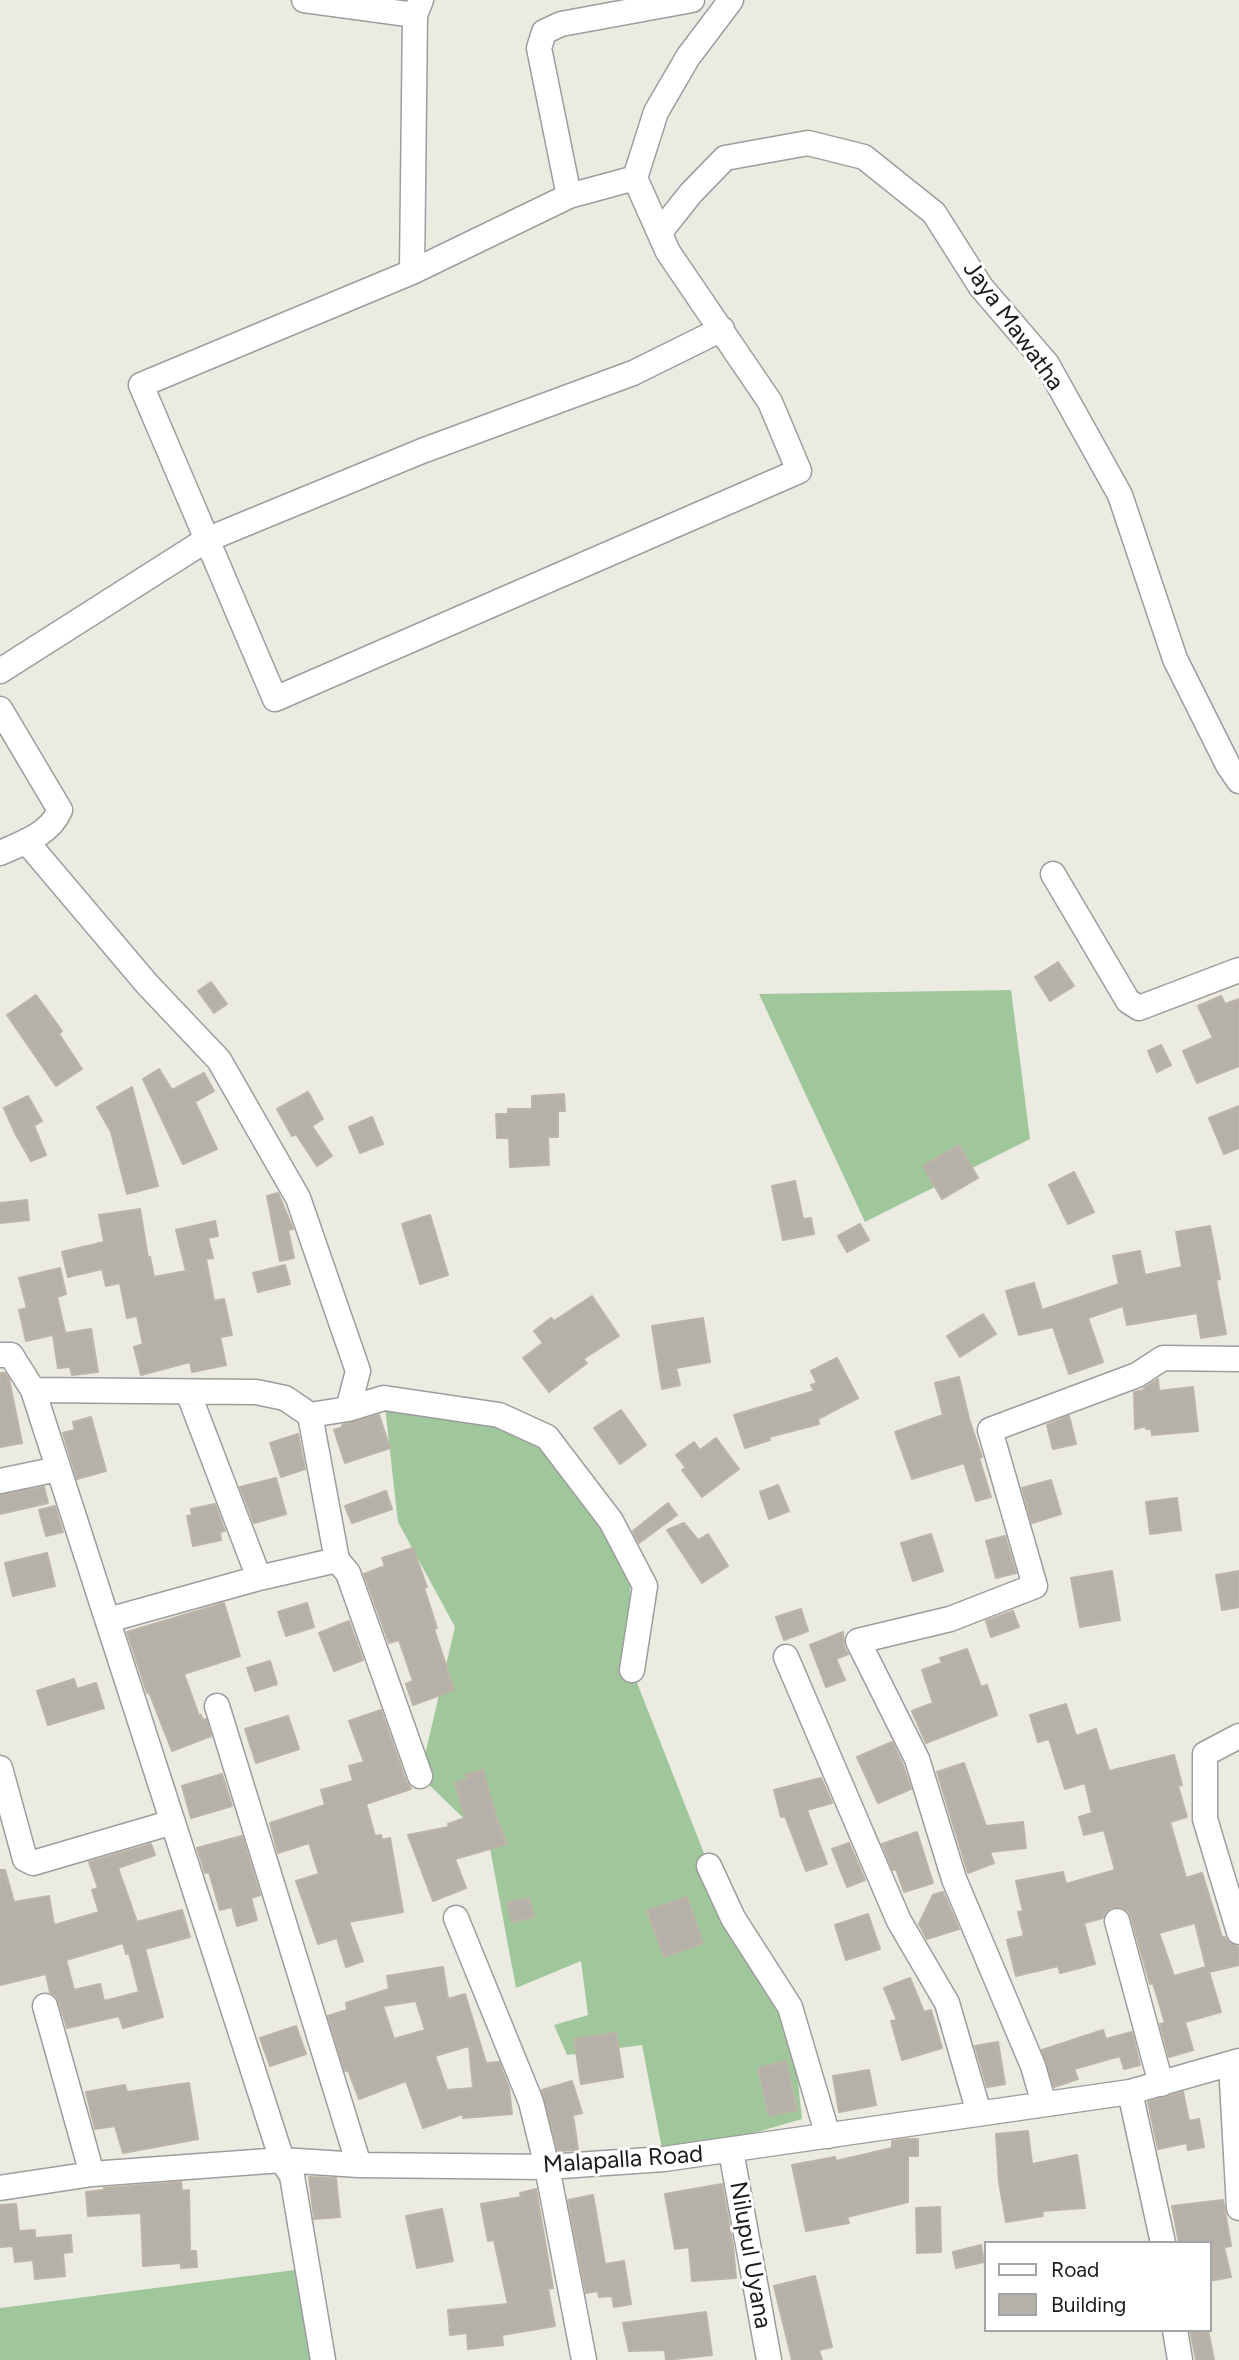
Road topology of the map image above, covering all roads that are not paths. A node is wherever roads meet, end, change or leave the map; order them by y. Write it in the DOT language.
graph roads {
  1 [pos="304,0"];
  2 [pos="692,0"];
  3 [pos="731,0"];
  4 [pos="418,8"];
  5 [pos="635,178"];
  6 [pos="569,197"];
  7 [pos="660,232"];
  8 [pos="412,272"];
  9 [pos="722,329"];
  10 [pos="206,540"];
  11 [pos="0,671"];
  12 [pos="0,709"];
  13 [pos="1239,780"];
  14 [pos="26,841"];
  15 [pos="0,853"];
  16 [pos="1053,874"];
  17 [pos="1239,970"];
  18 [pos="0,1355"];
  19 [pos="1239,1359"];
  20 [pos="33,1390"];
  21 [pos="188,1392"];
  22 [pos="348,1409"];
  23 [pos="310,1415"];
  24 [pos="58,1469"];
  25 [pos="0,1481"];
  26 [pos="337,1560"];
  27 [pos="259,1578"];
  28 [pos="108,1620"];
  29 [pos="786,1657"];
  30 [pos="632,1670"];
  31 [pos="218,1706"];
  32 [pos="1239,1736"];
  33 [pos="0,1768"];
  34 [pos="419,1776"];
  35 [pos="173,1822"];
  36 [pos="709,1866"];
  37 [pos="456,1918"];
  38 [pos="1117,1921"];
  39 [pos="1239,1932"];
  40 [pos="45,2006"];
  41 [pos="1235,2063"];
  42 [pos="1161,2084"];
  43 [pos="1130,2092"];
  44 [pos="1044,2104"];
  45 [pos="979,2113"];
  46 [pos="828,2136"];
  47 [pos="731,2151"];
  48 [pos="282,2160"];
  49 [pos="359,2165"];
  50 [pos="548,2166"];
  51 [pos="92,2174"];
  52 [pos="0,2188"];
  53 [pos="1239,2207"];
  54 [pos="1163,2241"];
  55 [pos="1175,2332"];
  56 [pos="323,2360"];
  57 [pos="584,2360"];
  58 [pos="769,2360"];
  59 [pos="1180,2360"];
  1 -- 4 [label="street"];
  2 -- 6 [label="street"];
  3 -- 5 [label="street"];
  4 -- 8 [label="street"];
  5 -- 6 [label="street"];
  5 -- 7 [label="street"];
  6 -- 8 [label="street"];
  7 -- 9 [label="street"];
  7 -- 13 [label="street, Jaya Mawatha"];
  8 -- 10 [label="street"];
  9 -- 10 [label="street"];
  9 -- 10 [label="street"];
  10 -- 11 [label="street"];
  12 -- 14 [label="street"];
  14 -- 15 [label="street"];
  14 -- 22 [label="street"];
  16 -- 17 [label="street"];
  18 -- 20 [label="street"];
  19 -- 44 [label="street"];
  20 -- 21 [label="street"];
  20 -- 24 [label="street"];
  21 -- 23 [label="street"];
  21 -- 27 [label="street"];
  22 -- 23 [label="street"];
  22 -- 30 [label="street"];
  23 -- 26 [label="street"];
  24 -- 25 [label="street"];
  24 -- 28 [label="street"];
  26 -- 27 [label="street"];
  26 -- 34 [label="street"];
  27 -- 28 [label="street"];
  28 -- 35 [label="street"];
  29 -- 45 [label="street"];
  31 -- 49 [label="street"];
  32 -- 39 [label="street"];
  33 -- 35 [label="street"];
  35 -- 48 [label="street"];
  36 -- 46 [label="street"];
  37 -- 50 [label="street"];
  38 -- 42 [label="street"];
  40 -- 51 [label="street"];
  41 -- 42 [label="street, Malapalla Road"];
  41 -- 53 [label="street"];
  42 -- 43 [label="street, Malapalla Road"];
  43 -- 44 [label="street, Malapalla Road"];
  43 -- 54 [label="street"];
  44 -- 45 [label="street, Malapalla Road"];
  45 -- 46 [label="street, Malapalla Road"];
  46 -- 47 [label="street, Malapalla Road"];
  47 -- 50 [label="street, Malapalla Road"];
  47 -- 58 [label="street, Nilupul Uyana"];
  48 -- 49 [label="street, Malapalla Road"];
  48 -- 51 [label="street, Malapalla Road"];
  48 -- 56 [label="street"];
  49 -- 50 [label="street, Malapalla Road"];
  50 -- 57 [label="street"];
  51 -- 52 [label="street, Malapalla Road"];
  55 -- 59 [label="street"];
}
